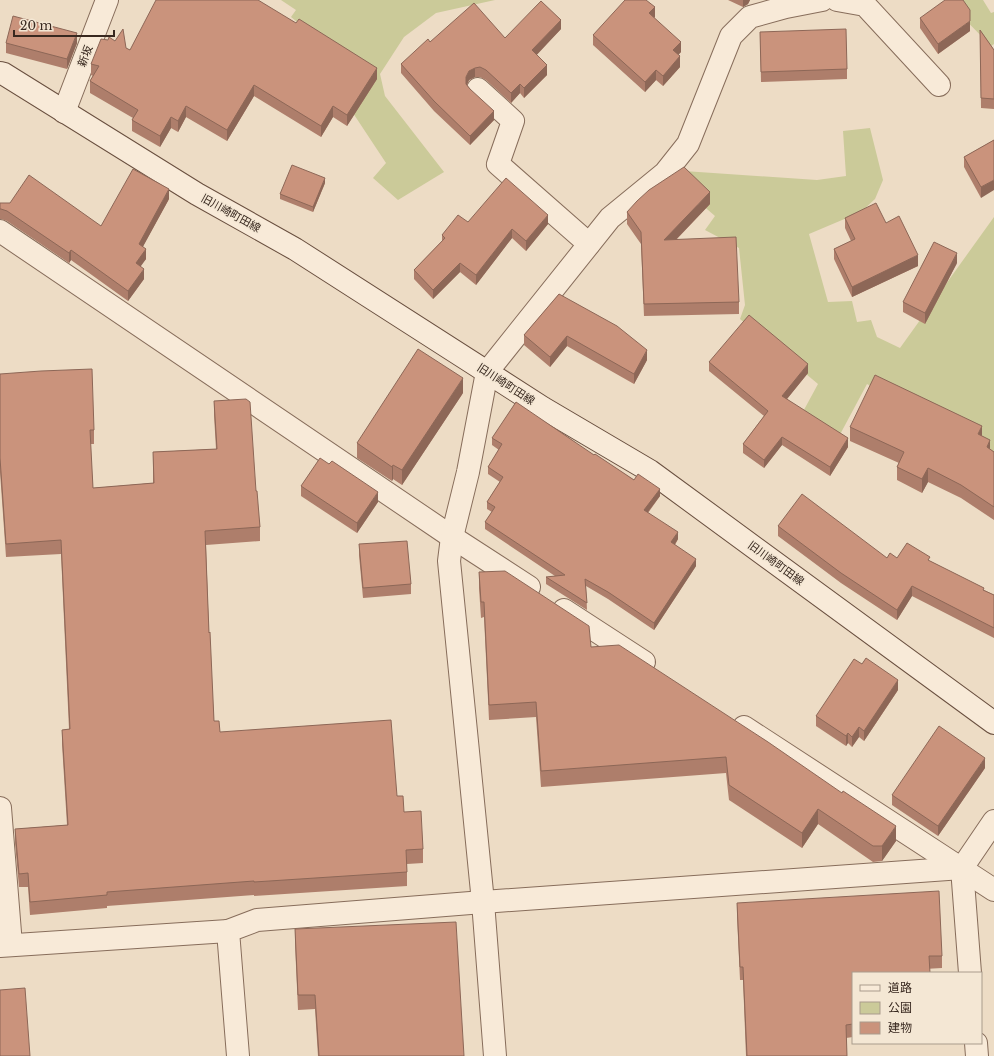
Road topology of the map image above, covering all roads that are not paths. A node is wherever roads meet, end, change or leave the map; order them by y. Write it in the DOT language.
graph roads {
  1 [pos="107,0"];
  2 [pos="822,0"];
  3 [pos="837,0"];
  4 [pos="786,3"];
  5 [pos="1,76"];
  6 [pos="939,85"];
  7 [pos="478,89"];
  8 [pos="64,112"];
  9 [pos="0,232"];
  10 [pos="589,244"];
  11 [pos="487,372"];
  12 [pos="452,537"];
  13 [pos="658,671"];
  14 [pos="730,718"];
  15 [pos="994,723"];
  16 [pos="0,808"];
  17 [pos="994,821"];
  18 [pos="962,868"];
  19 [pos="994,890"];
  20 [pos="483,902"];
  21 [pos="228,931"];
  22 [pos="6,946"];
  23 [pos="970,972"];
  24 [pos="976,1044"];
  25 [pos="238,1056"];
  26 [pos="495,1056"];
  27 [pos="977,1056"];
  1 -- 8 [label="street, 新坂"];
  2 -- 4 [label="street"];
  3 -- 6 [label="street"];
  4 -- 10 [label="street"];
  5 -- 8 [label="street, 旧川崎町田線"];
  7 -- 10 [label="street"];
  8 -- 11 [label="street, 旧川崎町田線"];
  9 -- 12 [label="street"];
  10 -- 11 [label="street"];
  11 -- 12 [label="street"];
  11 -- 15 [label="street, 旧川崎町田線"];
  12 -- 13 [label="street"];
  12 -- 20 [label="street"];
  14 -- 18 [label="street"];
  16 -- 22 [label="street"];
  17 -- 18 [label="street"];
  18 -- 19 [label="street"];
  18 -- 20 [label="street"];
  18 -- 23 [label="street"];
  20 -- 21 [label="street"];
  20 -- 26 [label="street"];
  21 -- 22 [label="street"];
  21 -- 25 [label="street"];
  24 -- 27 [label="street"];
}
